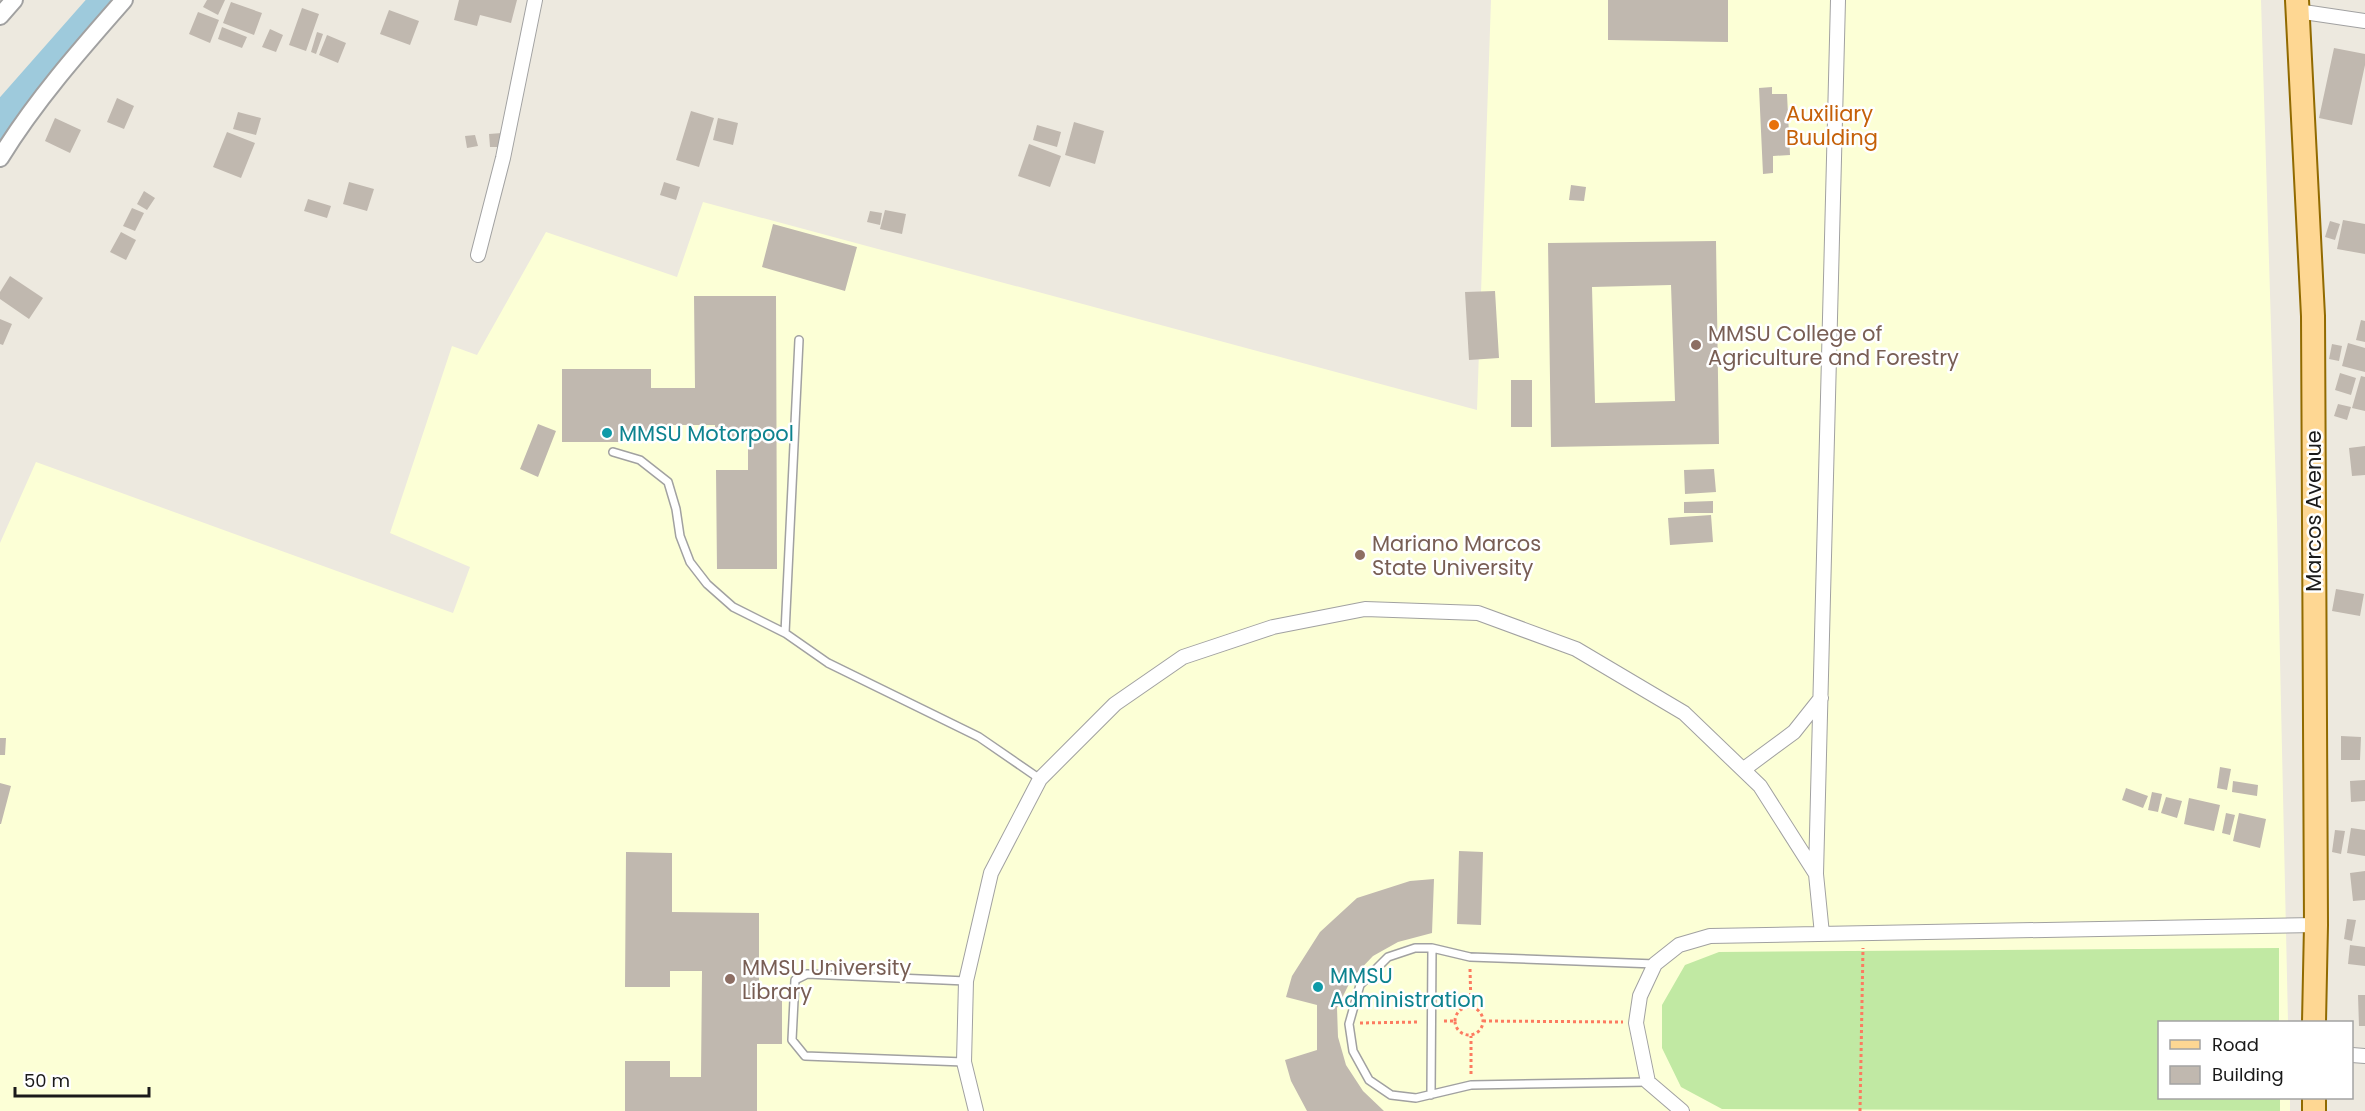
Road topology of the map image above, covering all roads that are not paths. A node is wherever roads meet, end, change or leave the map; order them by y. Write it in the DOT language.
graph roads {
  1 [pos="14,0"];
  2 [pos="124,0"];
  3 [pos="535,0"];
  4 [pos="1838,0"];
  5 [pos="2297,5"];
  6 [pos="0,16"];
  7 [pos="2365,21"];
  8 [pos="0,158"];
  9 [pos="478,255"];
  10 [pos="799,340"];
  11 [pos="613,452"];
  12 [pos="785,633"];
  13 [pos="1821,698"];
  14 [pos="1744,769"];
  15 [pos="1040,779"];
  16 [pos="1816,874"];
  17 [pos="2316,926"];
  18 [pos="1822,934"];
  19 [pos="1432,948"];
  20 [pos="1655,964"];
  21 [pos="966,981"];
  22 [pos="2314,1021"];
  23 [pos="964,1062"];
  24 [pos="1648,1082"];
  25 [pos="1431,1095"];
  26 [pos="976,1111"];
  27 [pos="1682,1111"];
  1 -- 6 [label="street"];
  2 -- 8 [label="street"];
  3 -- 9 [label="street"];
  4 -- 13 [label="street"];
  5 -- 7 [label="street"];
  5 -- 17 [label="main road, Marcos Avenue"];
  10 -- 12 [label="lane"];
  11 -- 12 [label="lane"];
  12 -- 15 [label="lane"];
  13 -- 14 [label="street"];
  13 -- 16 [label="street"];
  14 -- 15 [label="street"];
  14 -- 16 [label="street"];
  15 -- 21 [label="street"];
  16 -- 18 [label="street"];
  17 -- 18 [label="street"];
  17 -- 22 [label="main road, Marcos Avenue"];
  18 -- 20 [label="street"];
  19 -- 20 [label="lane"];
  19 -- 25 [label="lane"];
  19 -- 25 [label="lane"];
  20 -- 24 [label="street"];
  21 -- 23 [label="street"];
  21 -- 23 [label="lane"];
  23 -- 26 [label="street"];
  24 -- 25 [label="lane"];
  24 -- 27 [label="street"];
}
